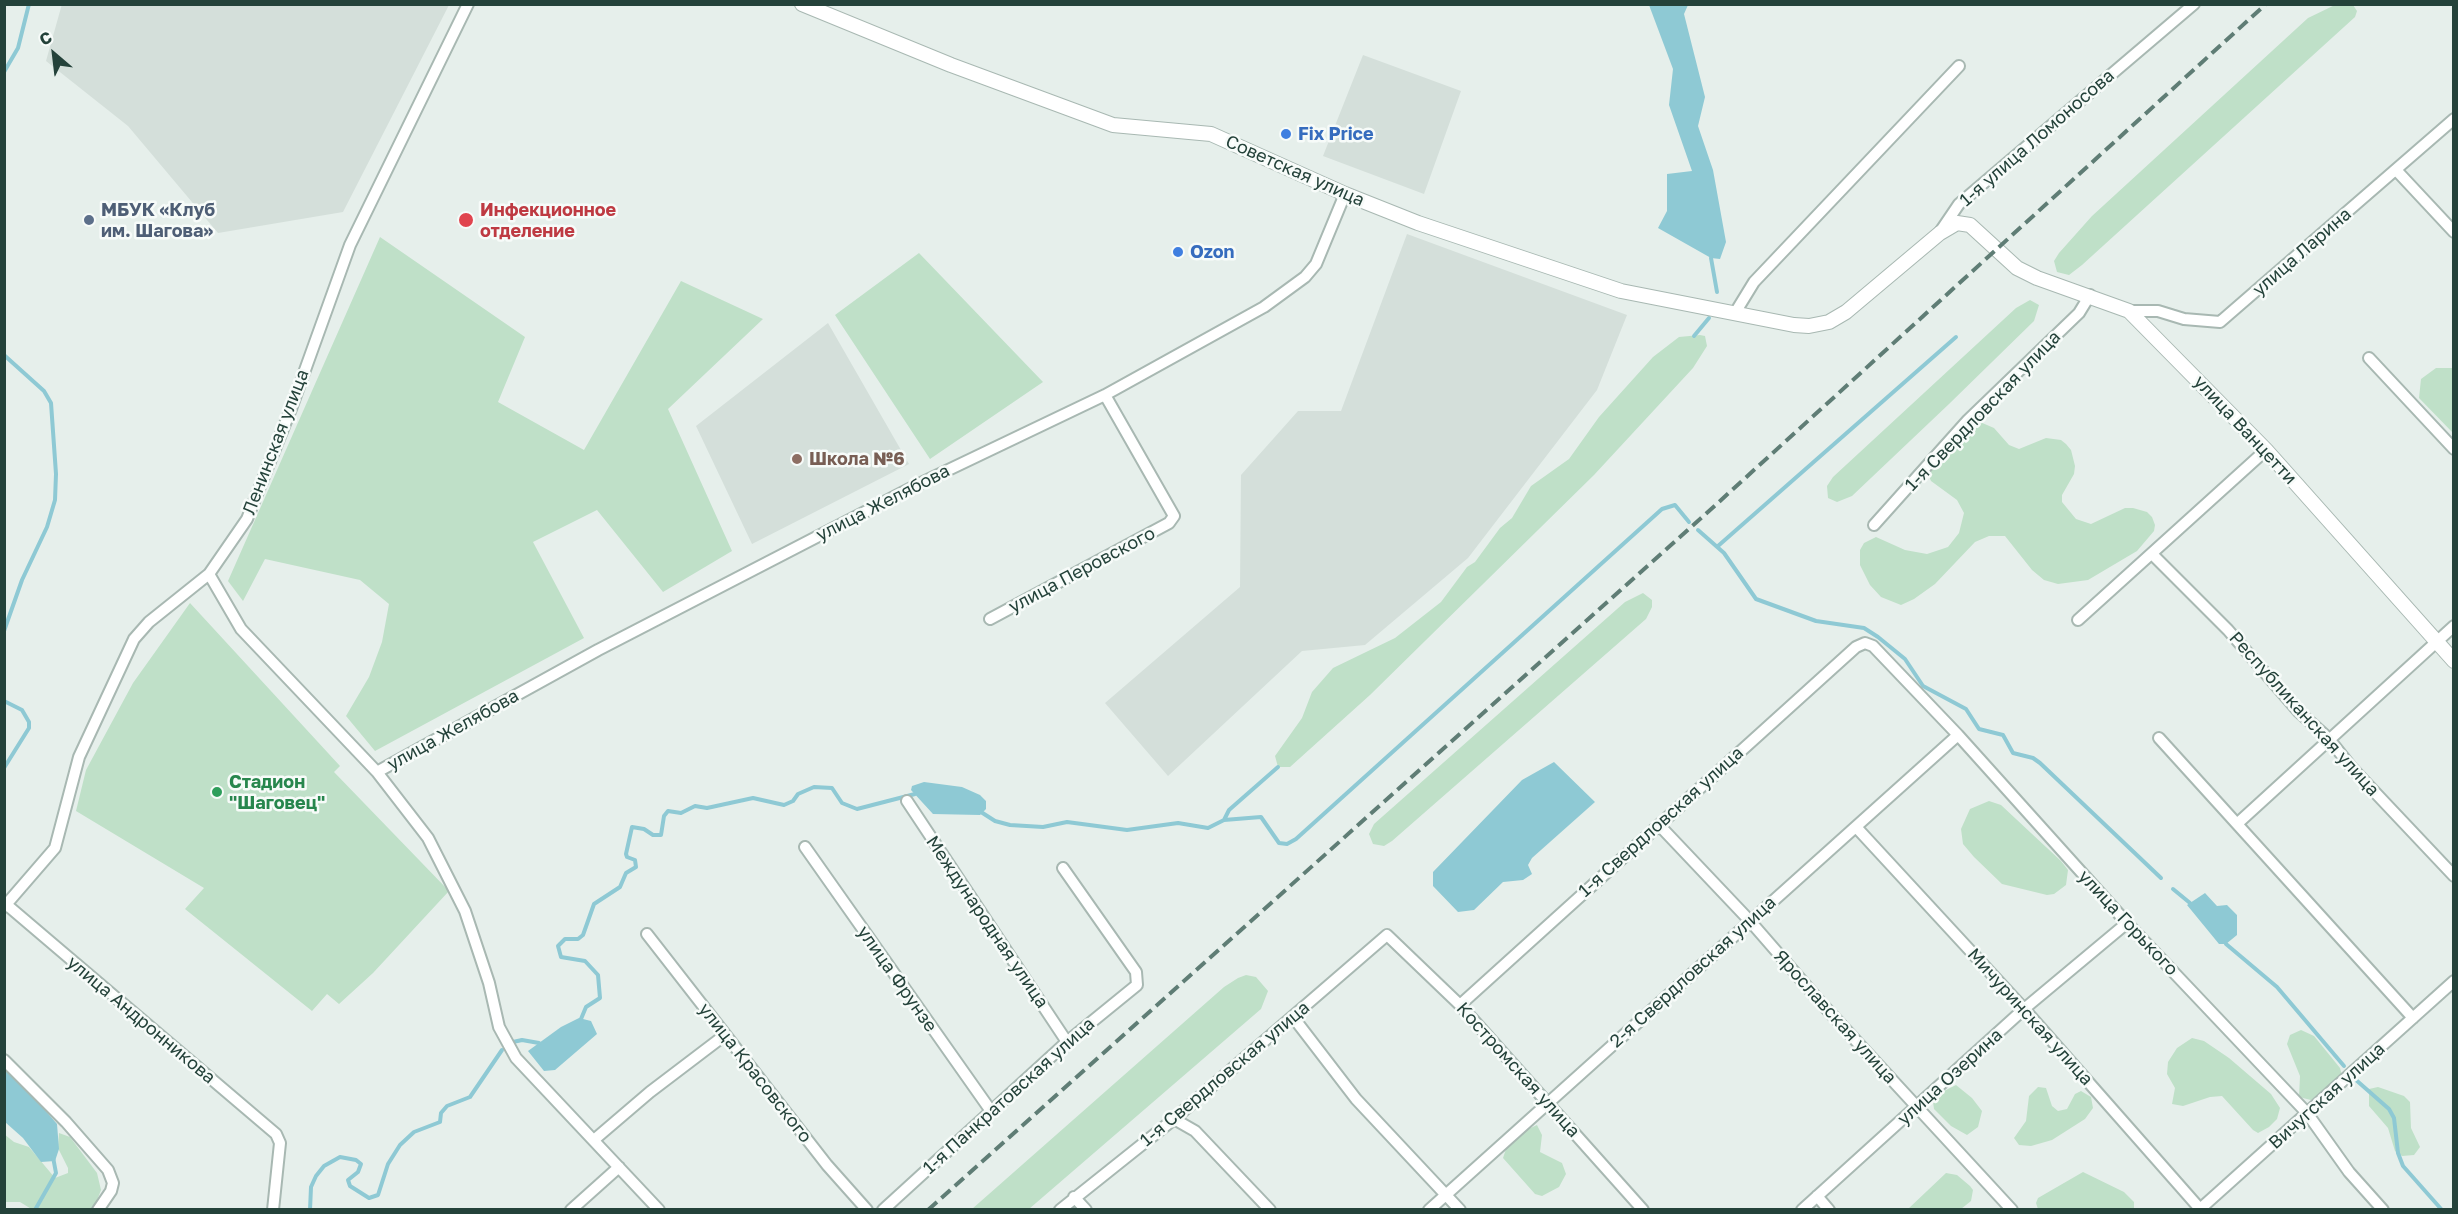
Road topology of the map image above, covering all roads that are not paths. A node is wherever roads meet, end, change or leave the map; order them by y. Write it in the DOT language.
graph roads {
  1 [pos="468,4"];
  2 [pos="802,4"];
  3 [pos="2194,4"];
  4 [pos="1959,66"];
  5 [pos="2454,119"];
  6 [pos="2397,171"];
  7 [pos="1345,194"];
  8 [pos="1940,232"];
  9 [pos="2454,232"];
  10 [pos="2090,295"];
  11 [pos="2129,311"];
  12 [pos="1734,313"];
  13 [pos="1794,325"];
  14 [pos="2369,358"];
  15 [pos="1105,395"];
  16 [pos="2454,449"];
  17 [pos="2265,450"];
  18 [pos="1874,525"];
  19 [pos="2152,554"];
  20 [pos="209,574"];
  21 [pos="990,619"];
  22 [pos="2078,620"];
  23 [pos="2454,626"];
  24 [pos="2436,642"];
  25 [pos="1865,643"];
  26 [pos="2454,661"];
  27 [pos="1958,735"];
  28 [pos="2159,738"];
  29 [pos="2330,739"];
  30 [pos="377,772"];
  31 [pos="907,801"];
  32 [pos="2238,822"];
  33 [pos="1659,825"];
  34 [pos="1856,827"];
  35 [pos="805,847"];
  36 [pos="1064,868"];
  37 [pos="2454,876"];
  38 [pos="6,906"];
  39 [pos="1750,921"];
  40 [pos="2127,923"];
  41 [pos="647,934"];
  42 [pos="1387,935"];
  43 [pos="2454,981"];
  44 [pos="1460,1005"];
  45 [pos="2024,1009"];
  46 [pos="1293,1017"];
  47 [pos="2413,1018"];
  48 [pos="725,1035"];
  49 [pos="1067,1042"];
  50 [pos="4,1060"];
  51 [pos="1548,1101"];
  52 [pos="1916,1107"];
  53 [pos="991,1111"];
  54 [pos="2307,1113"];
  55 [pos="1174,1119"];
  56 [pos="595,1139"];
  57 [pos="620,1167"];
  58 [pos="1446,1194"];
  59 [pos="1074,1197"];
  60 [pos="1817,1197"];
  61 [pos="98,1209"];
  62 [pos="273,1209"];
  63 [pos="571,1209"];
  64 [pos="659,1209"];
  65 [pos="867,1209"];
  66 [pos="883,1209"];
  67 [pos="1060,1209"];
  68 [pos="1086,1209"];
  69 [pos="1270,1209"];
  70 [pos="1429,1209"];
  71 [pos="1460,1209"];
  72 [pos="1643,1209"];
  73 [pos="1802,1209"];
  74 [pos="1828,1209"];
  75 [pos="2012,1209"];
  76 [pos="2200,1209"];
  77 [pos="2383,1209"];
  1 -- 20 [label="street, Ленинская улица"];
  2 -- 7 [label="street, Советская улица"];
  3 -- 8 [label="street, 1-я улица Ломоносова"];
  4 -- 12 [label="street"];
  5 -- 6 [label="street, улица Ларина"];
  6 -- 9 [label="street"];
  6 -- 11 [label="street, улица Ларина"];
  7 -- 12 [label="street, Советская улица"];
  7 -- 15 [label="street, улица Желябова"];
  8 -- 10 [label="street, улица Ванцетти"];
  8 -- 13 [label="street, 1-я улица Ломоносова"];
  10 -- 11 [label="street, улица Ванцетти"];
  10 -- 18 [label="street, 1-я Свердловская улица"];
  11 -- 17 [label="street, улица Ванцетти"];
  12 -- 13 [label="street, Советская улица"];
  14 -- 16 [label="street"];
  15 -- 21 [label="street, улица Перовского"];
  15 -- 30 [label="street, улица Желябова"];
  17 -- 19 [label="street"];
  17 -- 24 [label="street, улица Ванцетти"];
  19 -- 22 [label="street"];
  19 -- 29 [label="street, Республиканская улица"];
  20 -- 30 [label="street"];
  20 -- 38 [label="street, Ленинская улица"];
  23 -- 24 [label="street"];
  24 -- 26 [label="street, улица Ванцетти"];
  24 -- 29 [label="street"];
  25 -- 27 [label="street, улица Горького"];
  25 -- 33 [label="street, 1-я Свердловская улица"];
  27 -- 34 [label="street, 2-я Свердловская улица"];
  27 -- 40 [label="street, улица Горького"];
  28 -- 32 [label="street"];
  29 -- 32 [label="street"];
  29 -- 37 [label="street, Республиканская улица"];
  30 -- 56 [label="street"];
  31 -- 49 [label="street, Международная улица"];
  32 -- 47 [label="street"];
  33 -- 39 [label="street, Ярославская улица"];
  33 -- 44 [label="street, 1-я Свердловская улица"];
  34 -- 39 [label="street, 2-я Свердловская улица"];
  34 -- 45 [label="street, Мичуринская улица"];
  35 -- 53 [label="street, улица Фрунзе"];
  36 -- 49 [label="street, 1-я Панкратовская улица"];
  38 -- 62 [label="street, улица Андронникова"];
  39 -- 51 [label="street, 2-я Свердловская улица"];
  39 -- 52 [label="street, Ярославская улица"];
  40 -- 45 [label="street, улица Озерина"];
  40 -- 54 [label="street, улица Горького"];
  41 -- 48 [label="street, улица Красовского"];
  42 -- 44 [label="street, Костромская улица"];
  42 -- 46 [label="street, 1-я Свердловская улица"];
  43 -- 47 [label="street, Вичугская улица"];
  44 -- 51 [label="street, Костромская улица"];
  45 -- 52 [label="street, улица Озерина"];
  45 -- 76 [label="street, Мичуринская улица"];
  46 -- 55 [label="street, 1-я Свердловская улица"];
  46 -- 58 [label="street"];
  47 -- 54 [label="street, Вичугская улица"];
  48 -- 56 [label="street"];
  48 -- 65 [label="street, улица Красовского"];
  49 -- 53 [label="street, 1-я Панкратовская улица"];
  50 -- 61 [label="street"];
  51 -- 58 [label="street, 2-я Свердловская улица"];
  51 -- 72 [label="street, Костромская улица"];
  52 -- 60 [label="street, улица Озерина"];
  52 -- 75 [label="street, Ярославская улица"];
  53 -- 66 [label="street, 1-я Панкратовская улица"];
  54 -- 76 [label="street, Вичугская улица"];
  54 -- 77 [label="street, улица Горького"];
  55 -- 59 [label="street, 1-я Свердловская улица"];
  55 -- 69 [label="street"];
  56 -- 57 [label="street"];
  57 -- 63 [label="street"];
  57 -- 64 [label="street"];
  58 -- 70 [label="street, 2-я Свердловская улица"];
  58 -- 71 [label="street"];
  59 -- 67 [label="street, 1-я Свердловская улица"];
  59 -- 68 [label="street"];
  60 -- 73 [label="street, улица Озерина"];
  60 -- 74 [label="street"];
}
